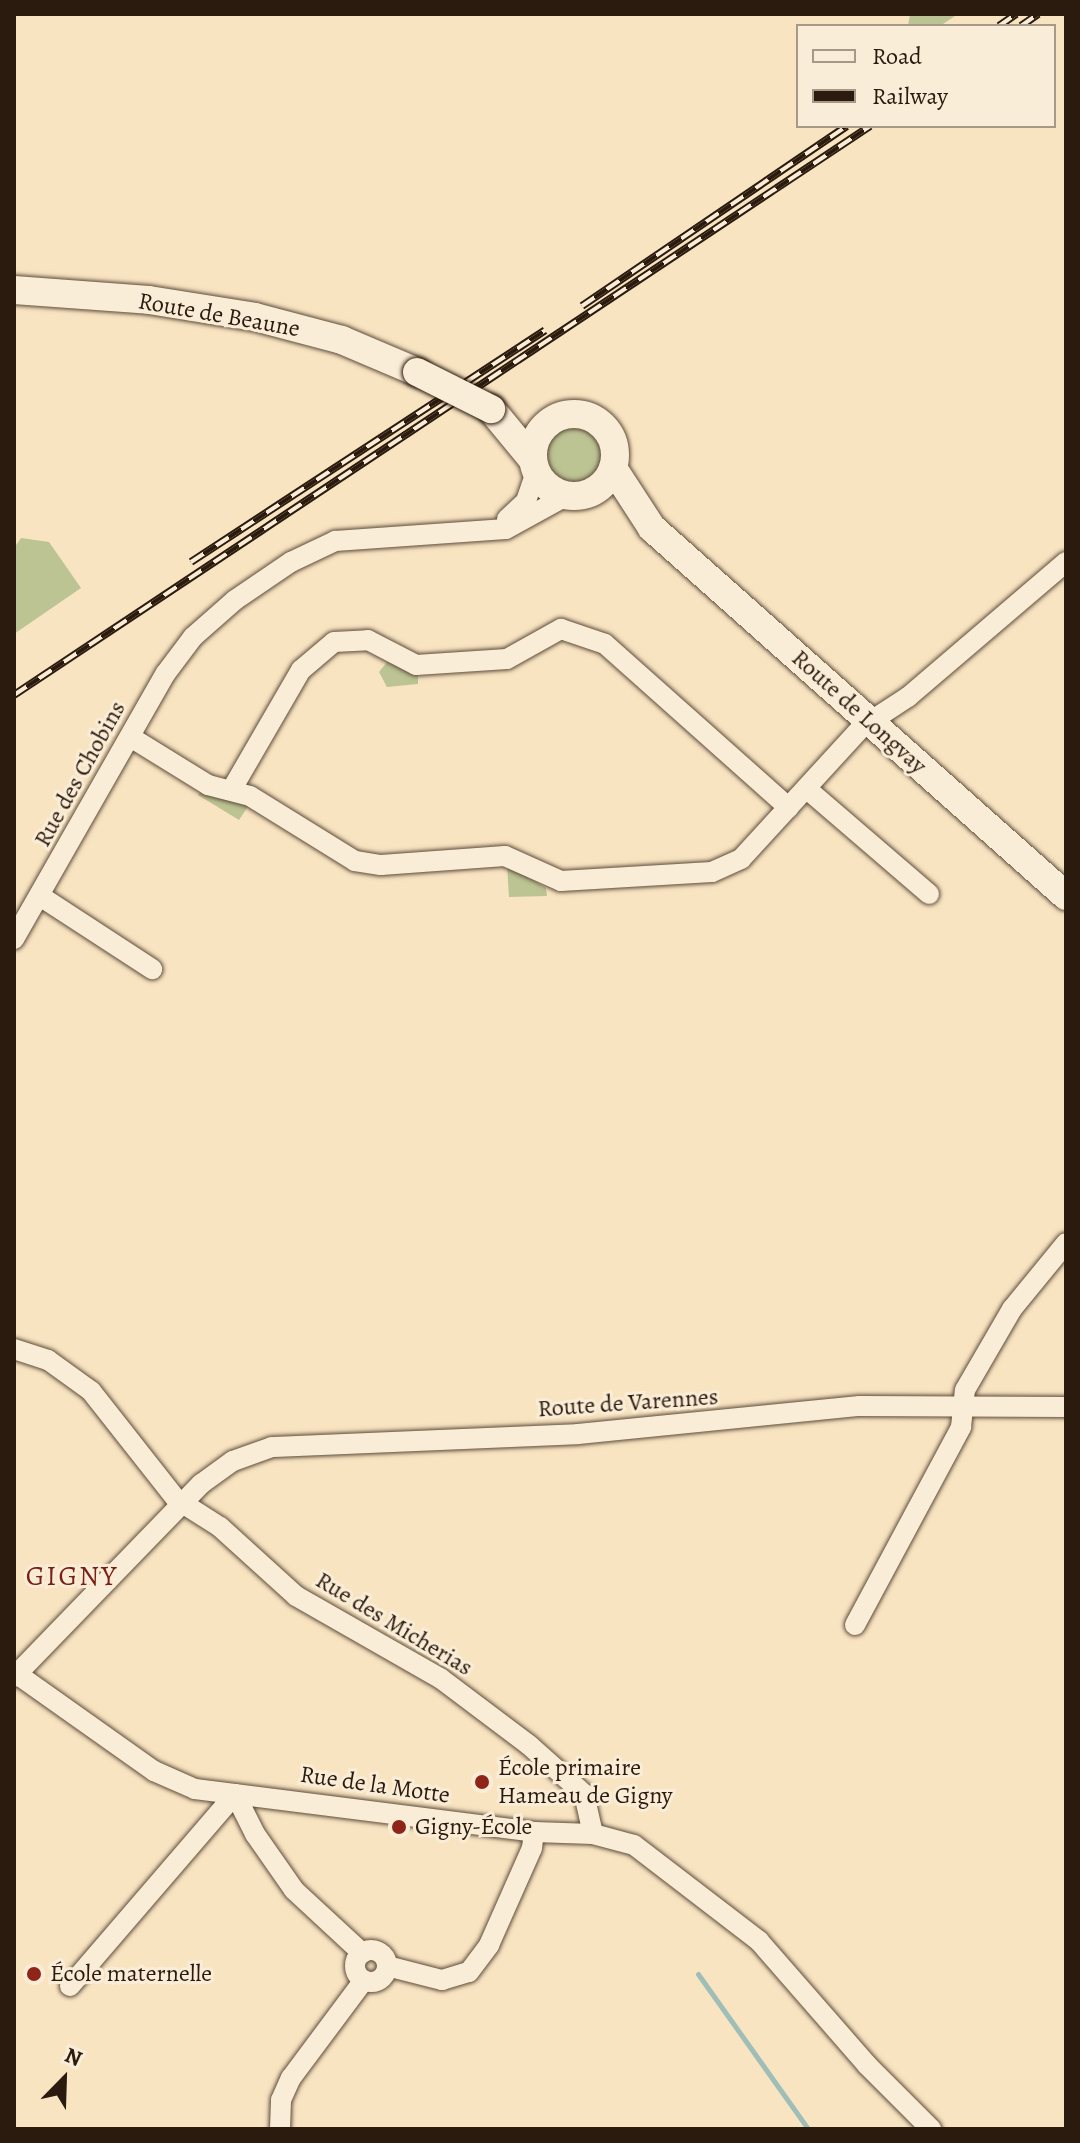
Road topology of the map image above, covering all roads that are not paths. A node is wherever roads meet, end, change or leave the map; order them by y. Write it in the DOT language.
graph roads {
  1 [pos="14,290"];
  2 [pos="491,409"];
  3 [pos="548,422"];
  4 [pos="534,465"];
  5 [pos="613,468"];
  6 [pos="575,496"];
  7 [pos="652,528"];
  8 [pos="495,529"];
  9 [pos="1066,562"];
  10 [pos="869,723"];
  11 [pos="132,738"];
  12 [pos="232,789"];
  13 [pos="807,789"];
  14 [pos="789,808"];
  15 [pos="929,894"];
  16 [pos="40,896"];
  17 [pos="1066,896"];
  18 [pos="14,939"];
  19 [pos="152,969"];
  20 [pos="1066,1243"];
  21 [pos="14,1349"];
  22 [pos="964,1404"];
  23 [pos="1066,1407"];
  24 [pos="183,1503"];
  25 [pos="855,1625"];
  26 [pos="15,1676"];
  27 [pos="235,1794"];
  28 [pos="534,1832"];
  29 [pos="593,1834"];
  30 [pos="362,1953"];
  31 [pos="387,1966"];
  32 [pos="364,1980"];
  33 [pos="70,1986"];
  34 [pos="280,2129"];
  35 [pos="931,2129"];
  1 -- 2 [label="street, Route de Beaune, bridge"];
  2 -- 3 [label="street"];
  2 -- 4 [label="street"];
  3 -- 4 [label="street"];
  3 -- 5 [label="street"];
  4 -- 6 [label="street"];
  4 -- 8 [label="street"];
  5 -- 6 [label="street"];
  5 -- 7 [label="street, Route de Longvay"];
  6 -- 7 [label="street, Route de Longvay"];
  6 -- 8 [label="street, Rue des Chobins"];
  7 -- 10 [label="street, Route de Longvay"];
  8 -- 11 [label="street, Rue des Chobins"];
  9 -- 10 [label="street"];
  10 -- 13 [label="street"];
  10 -- 17 [label="street, Route de Longvay"];
  11 -- 12 [label="street"];
  11 -- 16 [label="street, Rue des Chobins"];
  12 -- 14 [label="street"];
  12 -- 14 [label="street"];
  13 -- 14 [label="street"];
  13 -- 15 [label="street"];
  16 -- 18 [label="street, Rue des Chobins"];
  16 -- 19 [label="street"];
  20 -- 22 [label="street"];
  21 -- 24 [label="street, Rue des Micherias"];
  22 -- 23 [label="street, Route de Varennes"];
  22 -- 24 [label="street, Route de Varennes"];
  22 -- 25 [label="street"];
  24 -- 26 [label="street, Route de Varennes"];
  24 -- 29 [label="street, Rue des Micherias"];
  26 -- 27 [label="street, Rue de la Motte"];
  27 -- 28 [label="street, Rue de la Motte"];
  27 -- 30 [label="street"];
  27 -- 33 [label="street"];
  28 -- 29 [label="street, Rue de la Motte"];
  28 -- 31 [label="street"];
  29 -- 35 [label="street, Rue de la Motte"];
  30 -- 31 [label="street"];
  30 -- 32 [label="street"];
  31 -- 32 [label="street"];
  32 -- 34 [label="street"];
}
